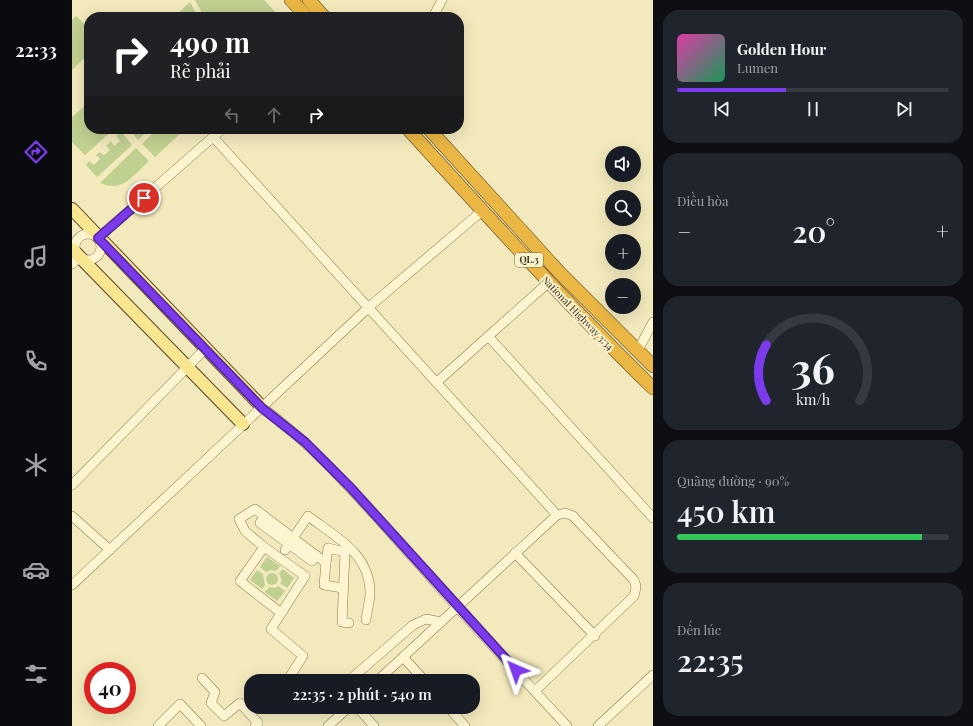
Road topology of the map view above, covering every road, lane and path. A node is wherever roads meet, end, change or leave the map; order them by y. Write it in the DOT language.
graph roads {
  1 [pos="291,0"];
  2 [pos="308,0"];
  3 [pos="442,0"];
  4 [pos="302,12"];
  5 [pos="319,12"];
  6 [pos="436,12"];
  7 [pos="216,134"];
  8 [pos="413,134"];
  9 [pos="434,134"];
  10 [pos="213,137"];
  11 [pos="72,209"];
  12 [pos="482,211"];
  13 [pos="505,212"];
  14 [pos="98,238"];
  15 [pos="75,257"];
  16 [pos="549,282"];
  17 [pos="369,307"];
  18 [pos="653,322"];
  19 [pos="488,336"];
  20 [pos="205,349"];
  21 [pos="638,350"];
  22 [pos="626,362"];
  23 [pos="653,366"];
  24 [pos="187,367"];
  25 [pos="437,382"];
  26 [pos="653,388"];
  27 [pos="262,408"];
  28 [pos="243,424"];
  29 [pos="72,486"];
  30 [pos="557,515"];
  31 [pos="72,516"];
  32 [pos="653,518"];
  33 [pos="289,544"];
  34 [pos="264,547"];
  35 [pos="347,549"];
  36 [pos="110,550"];
  37 [pos="515,553"];
  38 [pos="326,563"];
  39 [pos="72,585"];
  40 [pos="343,588"];
  41 [pos="457,607"];
  42 [pos="281,613"];
  43 [pos="366,620"];
  44 [pos="441,622"];
  45 [pos="348,623"];
  46 [pos="595,636"];
  47 [pos="403,657"];
  48 [pos="291,674"];
  49 [pos="357,674"];
  50 [pos="385,674"];
  51 [pos="419,674"];
  52 [pos="653,674"];
  53 [pos="202,678"];
  54 [pos="535,692"];
  55 [pos="341,714"];
  56 [pos="363,714"];
  57 [pos="454,714"];
  58 [pos="158,726"];
  59 [pos="201,726"];
  60 [pos="255,726"];
  61 [pos="328,726"];
  62 [pos="374,726"];
  63 [pos="465,726"];
  64 [pos="567,726"];
  65 [pos="598,726"];
  1 -- 4 [label="highway"];
  2 -- 5 [label="highway"];
  3 -- 6 [label="street"];
  7 -- 10 [label="street"];
  8 -- 12 [label="highway, National Highway 3;34 / QL.3"];
  9 -- 13 [label="highway, National Highway 3;34 / QL.3"];
  10 -- 14 [label="street"];
  10 -- 17 [label="street"];
  11 -- 14 [label="main road"];
  12 -- 13 [label="highway"];
  12 -- 16 [label="highway, National Highway 3;34 / QL.3"];
  12 -- 17 [label="street"];
  13 -- 21 [label="highway, National Highway 3;34 / QL.3"];
  14 -- 15 [label="street"];
  14 -- 15 [label="street"];
  14 -- 20 [label="main road"];
  15 -- 24 [label="main road"];
  16 -- 19 [label="street"];
  16 -- 22 [label="highway, National Highway 3;34 / QL.3"];
  17 -- 25 [label="street"];
  17 -- 27 [label="street"];
  18 -- 21 [label="street"];
  19 -- 25 [label="street"];
  19 -- 32 [label="street"];
  20 -- 24 [label="street"];
  20 -- 27 [label="main road"];
  21 -- 22 [label="highway"];
  21 -- 23 [label="highway, National Highway 3;34 / QL.3"];
  22 -- 26 [label="highway, National Highway 3;34 / QL.3"];
  24 -- 28 [label="main road"];
  24 -- 29 [label="street"];
  25 -- 30 [label="street"];
  27 -- 28 [label="street"];
  27 -- 41 [label="street"];
  28 -- 36 [label="street"];
  30 -- 37 [label="street"];
  30 -- 46 [label="street"];
  31 -- 36 [label="street"];
  33 -- 34 [label="street"];
  33 -- 35 [label="street"];
  33 -- 38 [label="street"];
  34 -- 42 [label="street"];
  34 -- 42 [label="street"];
  35 -- 38 [label="street"];
  35 -- 40 [label="street"];
  35 -- 43 [label="street"];
  36 -- 39 [label="street"];
  37 -- 41 [label="street"];
  37 -- 46 [label="street"];
  38 -- 40 [label="street"];
  40 -- 45 [label="street"];
  41 -- 44 [label="street"];
  41 -- 54 [label="street"];
  42 -- 48 [label="street"];
  44 -- 47 [label="street"];
  44 -- 49 [label="street"];
  46 -- 54 [label="street"];
  47 -- 50 [label="street"];
  47 -- 51 [label="street"];
  52 -- 65 [label="street"];
  53 -- 60 [label="street"];
  54 -- 64 [label="street"];
  55 -- 61 [label="street"];
  56 -- 62 [label="street"];
  57 -- 63 [label="street"];
  58 -- 59 [label="street"];
}
